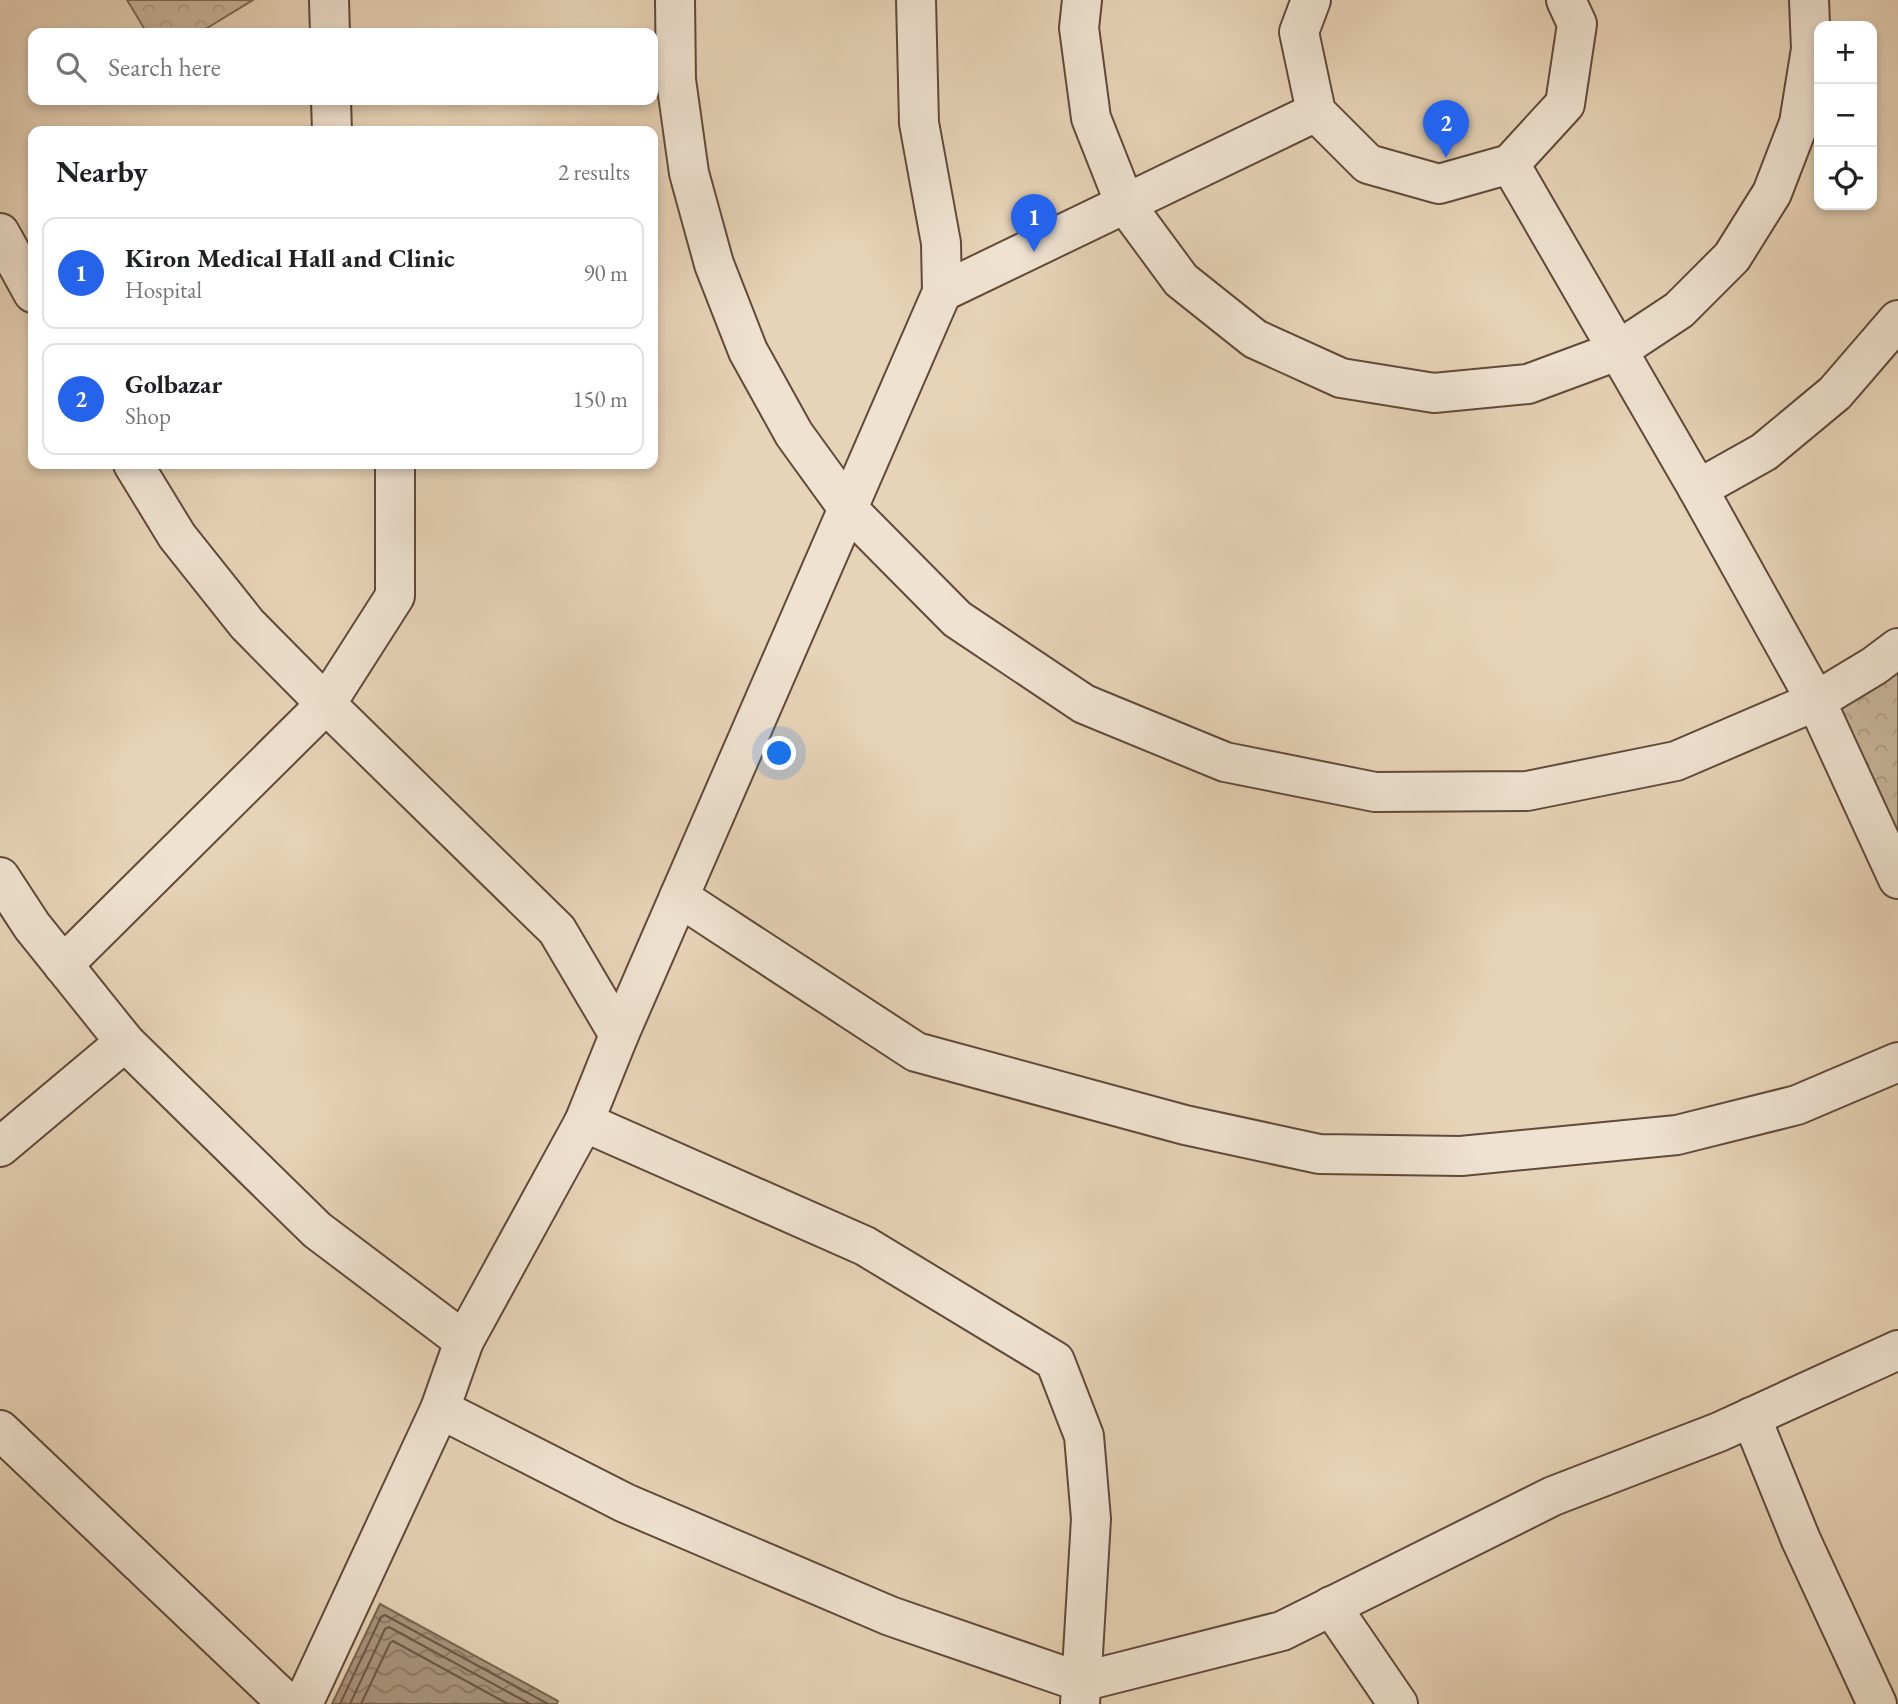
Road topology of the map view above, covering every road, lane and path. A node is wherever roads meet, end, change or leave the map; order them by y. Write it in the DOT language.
graph roads {
  1 [pos="329,0"];
  2 [pos="675,0"];
  3 [pos="915,0"];
  4 [pos="1082,0"];
  5 [pos="1311,0"];
  6 [pos="1566,0"];
  7 [pos="1809,0"];
  8 [pos="330,28"];
  9 [pos="331,105"];
  10 [pos="1316,112"];
  11 [pos="332,126"];
  12 [pos="1510,164"];
  13 [pos="1125,204"];
  14 [pos="0,233"];
  15 [pos="28,284"];
  16 [pos="942,292"];
  17 [pos="1898,320"];
  18 [pos="1617,351"];
  19 [pos="136,469"];
  20 [pos="394,469"];
  21 [pos="1698,489"];
  22 [pos="849,510"];
  23 [pos="1898,648"];
  24 [pos="1816,701"];
  25 [pos="326,704"];
  26 [pos="0,877"];
  27 [pos="1898,879"];
  28 [pos="679,897"];
  29 [pos="63,965"];
  30 [pos="620,1035"];
  31 [pos="125,1042"];
  32 [pos="1898,1062"];
  33 [pos="584,1122"];
  34 [pos="0,1147"];
  35 [pos="464,1341"];
  36 [pos="1898,1350"];
  37 [pos="440,1409"];
  38 [pos="1751,1417"];
  39 [pos="0,1430"];
  40 [pos="1331,1606"];
  41 [pos="1081,1693"];
  42 [pos="288,1704"];
  43 [pos="303,1704"];
  44 [pos="1398,1704"];
  45 [pos="1877,1704"];
  1 -- 8 [label="street"];
  2 -- 22 [label="street"];
  3 -- 16 [label="street"];
  4 -- 13 [label="street"];
  5 -- 10 [label="street"];
  6 -- 12 [label="street"];
  7 -- 18 [label="street"];
  9 -- 11 [label="street"];
  10 -- 12 [label="street"];
  10 -- 13 [label="street"];
  12 -- 18 [label="street"];
  13 -- 16 [label="street"];
  13 -- 18 [label="street"];
  14 -- 15 [label="street"];
  16 -- 22 [label="street"];
  17 -- 21 [label="street"];
  18 -- 21 [label="street"];
  19 -- 25 [label="street"];
  20 -- 25 [label="street"];
  21 -- 24 [label="street"];
  22 -- 24 [label="street"];
  22 -- 28 [label="street"];
  23 -- 24 [label="street"];
  24 -- 27 [label="street"];
  25 -- 29 [label="street"];
  25 -- 30 [label="street"];
  26 -- 29 [label="street"];
  28 -- 30 [label="street"];
  28 -- 32 [label="street"];
  29 -- 31 [label="street"];
  30 -- 33 [label="street"];
  31 -- 34 [label="street"];
  31 -- 35 [label="street"];
  33 -- 35 [label="street"];
  33 -- 41 [label="street"];
  35 -- 37 [label="street"];
  36 -- 38 [label="street"];
  37 -- 41 [label="street"];
  37 -- 43 [label="street"];
  38 -- 40 [label="street"];
  38 -- 45 [label="street"];
  39 -- 42 [label="street"];
  40 -- 41 [label="street"];
  40 -- 44 [label="street"];
}
